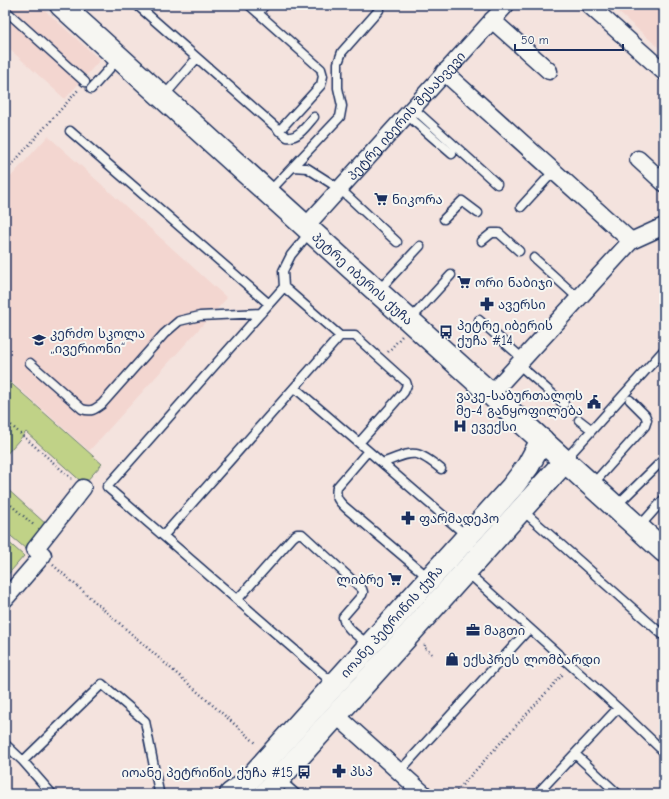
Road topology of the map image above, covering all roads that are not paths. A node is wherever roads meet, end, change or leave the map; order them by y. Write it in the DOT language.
graph roads {
  1 [pos="62,5"];
  2 [pos="137,5"];
  3 [pos="248,5"];
  4 [pos="265,5"];
  5 [pos="506,5"];
  6 [pos="589,5"];
  7 [pos="5,10"];
  8 [pos="379,10"];
  9 [pos="258,13"];
  10 [pos="492,20"];
  11 [pos="120,58"];
  12 [pos="197,58"];
  13 [pos="549,71"];
  14 [pos="444,72"];
  15 [pos="664,72"];
  16 [pos="85,82"];
  17 [pos="91,89"];
  18 [pos="163,97"];
  19 [pos="410,112"];
  20 [pos="314,118"];
  21 [pos="70,131"];
  22 [pos="279,131"];
  23 [pos="452,154"];
  24 [pos="638,159"];
  25 [pos="293,167"];
  26 [pos="554,171"];
  27 [pos="664,183"];
  28 [pos="497,184"];
  29 [pos="340,189"];
  30 [pos="269,193"];
  31 [pos="521,207"];
  32 [pos="478,213"];
  33 [pos="444,219"];
  34 [pos="664,226"];
  35 [pos="308,229"];
  36 [pos="482,241"];
  37 [pos="631,241"];
  38 [pos="397,242"];
  39 [pos="420,246"];
  40 [pos="519,251"];
  41 [pos="534,258"];
  42 [pos="451,274"];
  43 [pos="284,287"];
  44 [pos="378,292"];
  45 [pos="578,298"];
  46 [pos="269,304"];
  47 [pos="261,313"];
  48 [pos="479,320"];
  49 [pos="408,326"];
  50 [pos="340,336"];
  51 [pos="664,350"];
  52 [pos="520,362"];
  53 [pos="30,363"];
  54 [pos="295,388"];
  55 [pos="491,394"];
  56 [pos="630,400"];
  57 [pos="564,404"];
  58 [pos="579,420"];
  59 [pos="592,430"];
  60 [pos="542,440"];
  61 [pos="359,443"];
  62 [pos="368,451"];
  63 [pos="664,459"];
  64 [pos="565,461"];
  65 [pos="382,463"];
  66 [pos="441,470"];
  67 [pos="592,485"];
  68 [pos="83,488"];
  69 [pos="664,499"];
  70 [pos="615,507"];
  71 [pos="522,509"];
  72 [pos="639,528"];
  73 [pos="164,535"];
  74 [pos="468,537"];
  75 [pos="664,551"];
  76 [pos="466,571"];
  77 [pos="429,579"];
  78 [pos="5,599"];
  79 [pos="237,600"];
  80 [pos="529,629"];
  81 [pos="664,636"];
  82 [pos="370,646"];
  83 [pos="338,680"];
  84 [pos="359,690"];
  85 [pos="618,708"];
  86 [pos="336,715"];
  87 [pos="5,744"];
  88 [pos="664,752"];
  89 [pos="574,754"];
  90 [pos="23,761"];
  91 [pos="399,772"];
  92 [pos="272,787"];
  93 [pos="239,791"];
  94 [pos="52,794"];
  95 [pos="161,794"];
  96 [pos="296,794"];
  97 [pos="424,794"];
  98 [pos="537,794"];
  99 [pos="618,794"];
  1 -- 11 [label="street, პეტრე იბერის ქუჩა"];
  2 -- 12 [label="lane"];
  3 -- 9 [label="lane"];
  4 -- 9 [label="lane"];
  5 -- 10 [label="street, პეტრე იბერის შესახვევი"];
  6 -- 15 [label="street"];
  7 -- 16 [label="lane"];
  8 -- 25 [label="lane"];
  9 -- 22 [label="lane"];
  10 -- 13 [label="street"];
  10 -- 14 [label="street, პეტრე იბერის შესახვევი"];
  11 -- 17 [label="lane"];
  11 -- 18 [label="street, პეტრე იბერის ქუჩა"];
  12 -- 18 [label="lane"];
  12 -- 22 [label="lane"];
  14 -- 19 [label="street, პეტრე იბერის შესახვევი"];
  14 -- 26 [label="street"];
  18 -- 30 [label="street, პეტრე იბერის ქუჩა"];
  19 -- 23 [label="lane"];
  19 -- 28 [label="lane"];
  19 -- 29 [label="street, პეტრე იბერის შესახვევი"];
  20 -- 22 [label="lane"];
  21 -- 46 [label="lane"];
  24 -- 27 [label="street"];
  25 -- 29 [label="lane"];
  25 -- 30 [label="lane"];
  26 -- 31 [label="lane"];
  26 -- 37 [label="street"];
  29 -- 35 [label="street, პეტრე იბერის შესახვევი"];
  29 -- 38 [label="lane"];
  30 -- 35 [label="street, პეტრე იბერის ქუჩა"];
  32 -- 33 [label="lane"];
  34 -- 37 [label="street"];
  35 -- 43 [label="lane"];
  35 -- 44 [label="street, პეტრე იბერის ქუჩა"];
  36 -- 40 [label="lane"];
  37 -- 45 [label="street"];
  39 -- 44 [label="lane"];
  41 -- 45 [label="lane"];
  42 -- 49 [label="lane"];
  43 -- 46 [label="lane"];
  43 -- 50 [label="lane"];
  44 -- 49 [label="street, პეტრე იბერის ქუჩა"];
  45 -- 52 [label="street"];
  46 -- 47 [label="lane"];
  47 -- 53 [label="lane"];
  47 -- 73 [label="lane"];
  48 -- 52 [label="lane"];
  49 -- 55 [label="street, პეტრე იბერის ქუჩა"];
  50 -- 54 [label="lane"];
  50 -- 61 [label="lane"];
  51 -- 59 [label="lane"];
  52 -- 55 [label="street"];
  52 -- 57 [label="lane"];
  54 -- 61 [label="lane"];
  54 -- 73 [label="lane"];
  55 -- 60 [label="street, პეტრე იბერის ქუჩა"];
  56 -- 67 [label="lane"];
  58 -- 59 [label="lane"];
  59 -- 64 [label="lane"];
  60 -- 64 [label="street, პეტრე იბერის ქუჩა"];
  60 -- 74 [label="street, იოანე პეტრიწის ქუჩა"];
  61 -- 62 [label="lane"];
  62 -- 65 [label="lane"];
  62 -- 77 [label="lane"];
  63 -- 70 [label="lane"];
  64 -- 67 [label="street, პეტრე იბერის ქუჩა"];
  64 -- 71 [label="street, იოანე პეტრიწის ქუჩა"];
  65 -- 66 [label="lane"];
  65 -- 74 [label="lane"];
  67 -- 70 [label="street, პეტრე იბერის ქუჩა"];
  68 -- 78 [label="street"];
  69 -- 72 [label="lane"];
  70 -- 72 [label="street, პეტრე იბერის ქუჩა"];
  71 -- 76 [label="street, იოანე პეტრიწის ქუჩა"];
  71 -- 81 [label="lane"];
  72 -- 75 [label="street, პეტრე იბერის ქუჩა"];
  73 -- 79 [label="lane"];
  74 -- 77 [label="street, იოანე პეტრიწის ქუჩა"];
  76 -- 80 [label="lane"];
  76 -- 84 [label="street, იოანე პეტრიწის ქუჩა"];
  77 -- 82 [label="street, იოანე პეტრიწის ქუჩა"];
  79 -- 82 [label="lane"];
  79 -- 83 [label="lane"];
  80 -- 85 [label="lane"];
  80 -- 91 [label="lane"];
  82 -- 83 [label="street, იოანე პეტრიწის ქუჩა"];
  83 -- 84 [label="street"];
  83 -- 93 [label="street, იოანე პეტრიწის ქუჩა"];
  84 -- 86 [label="street, იოანე პეტრიწის ქუჩა"];
  85 -- 88 [label="lane"];
  85 -- 89 [label="lane"];
  86 -- 91 [label="street"];
  86 -- 92 [label="street, იოანე პეტრიწის ქუჩა"];
  87 -- 90 [label="lane"];
  89 -- 98 [label="lane"];
  89 -- 99 [label="lane"];
  90 -- 94 [label="lane"];
  90 -- 95 [label="lane"];
  91 -- 97 [label="street"];
  92 -- 96 [label="lane"];
}
